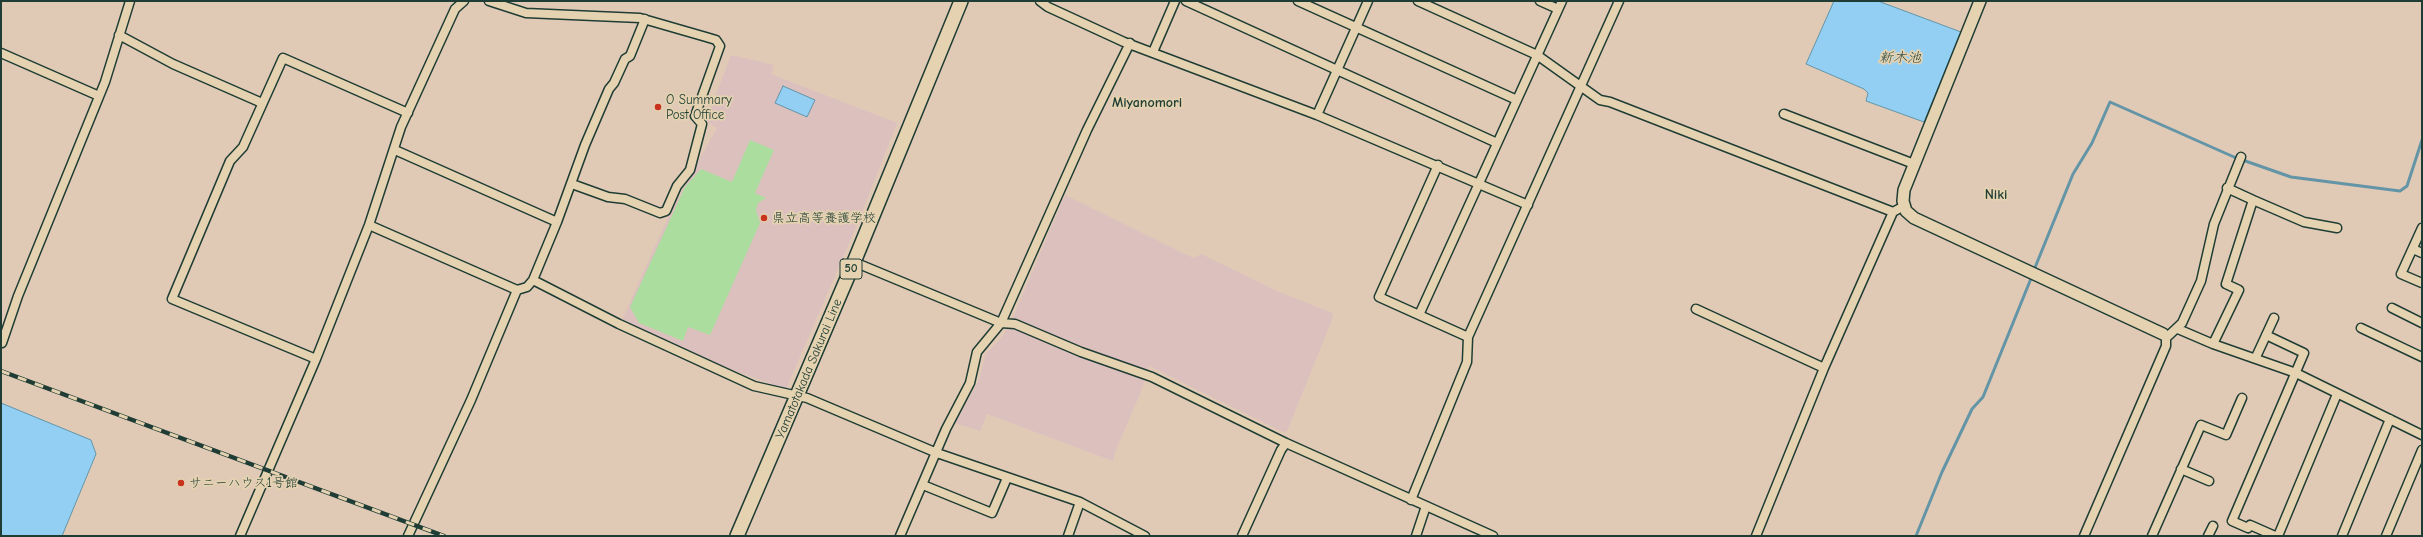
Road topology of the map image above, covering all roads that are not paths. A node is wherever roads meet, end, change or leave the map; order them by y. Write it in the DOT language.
graph roads {
  1 [pos="130,1"];
  2 [pos="464,1"];
  3 [pos="488,1"];
  4 [pos="961,1"];
  5 [pos="1040,1"];
  6 [pos="1175,1"];
  7 [pos="1186,1"];
  8 [pos="1298,1"];
  9 [pos="1368,1"];
  10 [pos="1418,1"];
  11 [pos="1540,1"];
  12 [pos="1562,1"];
  13 [pos="1619,1"];
  14 [pos="1980,1"];
  15 [pos="1558,9"];
  16 [pos="645,20"];
  17 [pos="1356,28"];
  18 [pos="119,35"];
  19 [pos="1130,43"];
  20 [pos="1153,52"];
  21 [pos="1,53"];
  22 [pos="1537,55"];
  23 [pos="1337,70"];
  24 [pos="1581,87"];
  25 [pos="99,96"];
  26 [pos="1517,100"];
  27 [pos="262,103"];
  28 [pos="408,113"];
  29 [pos="1784,114"];
  30 [pos="1317,115"];
  31 [pos="1497,144"];
  32 [pos="395,150"];
  33 [pos="2241,157"];
  34 [pos="1914,164"];
  35 [pos="1438,165"];
  36 [pos="1479,183"];
  37 [pos="572,184"];
  38 [pos="2227,188"];
  39 [pos="2253,200"];
  40 [pos="1528,205"];
  41 [pos="1904,206"];
  42 [pos="1893,212"];
  43 [pos="557,222"];
  44 [pos="369,225"];
  45 [pos="2337,228"];
  46 [pos="2422,228"];
  47 [pos="2413,248"];
  48 [pos="2422,252"];
  49 [pos="854,262"];
  50 [pos="533,280"];
  51 [pos="2422,284"];
  52 [pos="517,290"];
  53 [pos="2392,308"];
  54 [pos="1696,309"];
  55 [pos="1419,315"];
  56 [pos="2274,318"];
  57 [pos="2422,322"];
  58 [pos="1001,323"];
  59 [pos="2361,328"];
  60 [pos="2178,329"];
  61 [pos="2165,336"];
  62 [pos="2266,336"];
  63 [pos="1468,338"];
  64 [pos="2,343"];
  65 [pos="2213,344"];
  66 [pos="2256,357"];
  67 [pos="2422,357"];
  68 [pos="316,359"];
  69 [pos="1824,368"];
  70 [pos="2296,373"];
  71 [pos="2337,394"];
  72 [pos="797,397"];
  73 [pos="2242,398"];
  74 [pos="2390,419"];
  75 [pos="2422,435"];
  76 [pos="1286,442"];
  77 [pos="2422,450"];
  78 [pos="937,453"];
  79 [pos="2181,469"];
  80 [pos="1007,478"];
  81 [pos="2210,481"];
  82 [pos="923,485"];
  83 [pos="1411,500"];
  84 [pos="1080,502"];
  85 [pos="1426,506"];
  86 [pos="2213,526"];
  87 [pos="240,536"];
  88 [pos="408,536"];
  89 [pos="737,536"];
  90 [pos="900,536"];
  91 [pos="1068,536"];
  92 [pos="1144,536"];
  93 [pos="1242,536"];
  94 [pos="1416,536"];
  95 [pos="1493,536"];
  96 [pos="1756,536"];
  97 [pos="2084,536"];
  98 [pos="2152,536"];
  99 [pos="2208,536"];
  100 [pos="2277,536"];
  101 [pos="2342,536"];
  102 [pos="2386,536"];
  1 -- 18 [label="street"];
  2 -- 28 [label="street"];
  3 -- 16 [label="street"];
  4 -- 49 [label="main road, Yamatotakada Sakurai Line / 50"];
  5 -- 19 [label="street"];
  6 -- 20 [label="street"];
  7 -- 23 [label="street"];
  8 -- 17 [label="street"];
  9 -- 17 [label="street"];
  10 -- 22 [label="street"];
  11 -- 15 [label="street"];
  12 -- 15 [label="street"];
  13 -- 24 [label="street"];
  14 -- 34 [label="street"];
  15 -- 22 [label="street"];
  16 -- 37 [label="street"];
  16 -- 37 [label="street"];
  17 -- 23 [label="street"];
  17 -- 26 [label="street"];
  18 -- 25 [label="street"];
  18 -- 27 [label="street"];
  19 -- 20 [label="street"];
  19 -- 58 [label="street"];
  20 -- 30 [label="street"];
  21 -- 25 [label="street"];
  22 -- 24 [label="street"];
  22 -- 26 [label="street"];
  23 -- 30 [label="street"];
  23 -- 31 [label="street"];
  24 -- 40 [label="street"];
  24 -- 42 [label="street"];
  25 -- 64 [label="street"];
  26 -- 31 [label="street"];
  27 -- 28 [label="street"];
  27 -- 68 [label="street"];
  28 -- 32 [label="street"];
  29 -- 34 [label="street"];
  30 -- 35 [label="street"];
  31 -- 36 [label="street"];
  32 -- 43 [label="street"];
  32 -- 44 [label="street"];
  33 -- 38 [label="street"];
  34 -- 41 [label="street"];
  35 -- 36 [label="street"];
  35 -- 55 [label="street"];
  36 -- 40 [label="street"];
  36 -- 55 [label="street"];
  37 -- 43 [label="street"];
  38 -- 39 [label="street"];
  38 -- 60 [label="street"];
  39 -- 45 [label="street"];
  39 -- 65 [label="street"];
  40 -- 63 [label="street"];
  41 -- 42 [label="street"];
  41 -- 61 [label="street"];
  42 -- 69 [label="street"];
  43 -- 50 [label="street"];
  44 -- 52 [label="street"];
  44 -- 68 [label="street"];
  46 -- 47 [label="street"];
  47 -- 48 [label="street"];
  47 -- 51 [label="street"];
  49 -- 58 [label="street"];
  49 -- 72 [label="main road, Yamatotakada Sakurai Line / 50"];
  50 -- 52 [label="street"];
  50 -- 72 [label="street"];
  52 -- 88 [label="street"];
  53 -- 57 [label="street"];
  54 -- 69 [label="street"];
  55 -- 63 [label="street"];
  56 -- 62 [label="street"];
  58 -- 76 [label="street"];
  58 -- 78 [label="street"];
  59 -- 67 [label="street"];
  60 -- 61 [label="street"];
  60 -- 65 [label="street"];
  61 -- 97 [label="street"];
  62 -- 66 [label="street"];
  62 -- 70 [label="street"];
  63 -- 83 [label="street"];
  65 -- 66 [label="street"];
  66 -- 70 [label="street"];
  68 -- 87 [label="street"];
  69 -- 96 [label="street"];
  70 -- 71 [label="street"];
  70 -- 100 [label="street"];
  71 -- 74 [label="street"];
  71 -- 100 [label="street"];
  72 -- 78 [label="street"];
  72 -- 89 [label="main road, Yamatotakada Sakurai Line / 50"];
  73 -- 79 [label="street"];
  74 -- 75 [label="street"];
  74 -- 101 [label="street"];
  76 -- 83 [label="street"];
  76 -- 93 [label="street"];
  77 -- 102 [label="street"];
  78 -- 80 [label="street"];
  78 -- 82 [label="street"];
  79 -- 81 [label="street"];
  79 -- 98 [label="street"];
  80 -- 82 [label="street"];
  80 -- 84 [label="street"];
  82 -- 90 [label="street"];
  83 -- 85 [label="street"];
  84 -- 91 [label="street"];
  84 -- 92 [label="street"];
  85 -- 94 [label="street"];
  85 -- 95 [label="street"];
  86 -- 99 [label="street"];
}
